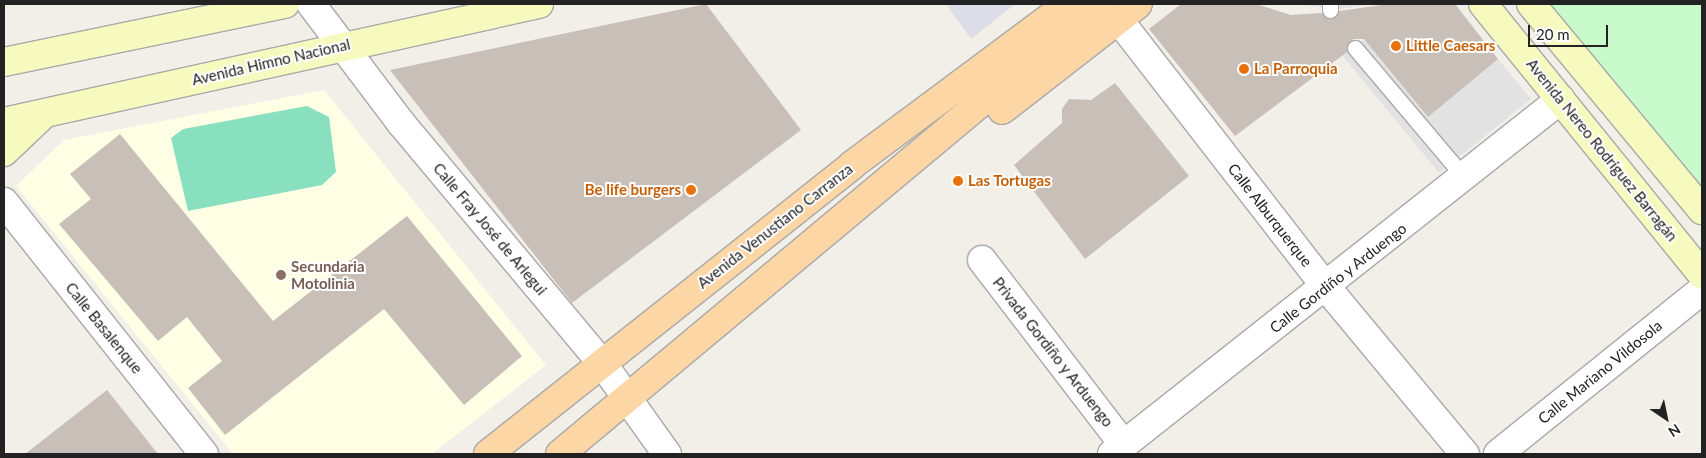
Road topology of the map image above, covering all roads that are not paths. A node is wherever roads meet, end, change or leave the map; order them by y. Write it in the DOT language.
graph roads {
  1 [pos="285,4"];
  2 [pos="311,4"];
  3 [pos="328,4"];
  4 [pos="539,4"];
  5 [pos="1038,4"];
  6 [pos="1068,4"];
  7 [pos="1483,4"];
  8 [pos="1531,4"];
  9 [pos="1118,9"];
  10 [pos="349,43"];
  11 [pos="1355,48"];
  12 [pos="4,62"];
  13 [pos="1562,99"];
  14 [pos="43,115"];
  15 [pos="4,122"];
  16 [pos="4,152"];
  17 [pos="852,164"];
  18 [pos="1464,177"];
  19 [pos="4,202"];
  20 [pos="1702,210"];
  21 [pos="982,260"];
  22 [pos="1702,274"];
  23 [pos="1327,288"];
  24 [pos="1702,290"];
  25 [pos="602,363"];
  26 [pos="630,398"];
  27 [pos="1118,450"];
  28 [pos="204,454"];
  29 [pos="488,454"];
  30 [pos="560,454"];
  31 [pos="667,454"];
  32 [pos="1465,454"];
  33 [pos="1498,454"];
  1 -- 12 [label="main road"];
  2 -- 10 [label="street, Calle Fray José de Arlegui"];
  3 -- 10 [label="street, Calle Fray José de Arlegui"];
  4 -- 10 [label="main road, Avenida Himno Nacional"];
  5 -- 17 [label="main road"];
  6 -- 17 [label="main road, Avenida Venustiano Carranza"];
  7 -- 13 [label="main road, Avenida Nereo Rodríguez Barragán"];
  8 -- 20 [label="main road"];
  9 -- 23 [label="street, Calle Alburquerque"];
  9 -- 26 [label="main road"];
  10 -- 14 [label="main road, Avenida Himno Nacional"];
  10 -- 25 [label="street, Calle Fray José de Arlegui"];
  11 -- 18 [label="lane"];
  13 -- 18 [label="street, Calle Gordiño y Arduengo"];
  13 -- 22 [label="main road, Avenida Nereo Rodríguez Barragán"];
  14 -- 15 [label="main road, Avenida Himno Nacional"];
  14 -- 16 [label="main road"];
  17 -- 25 [label="main road, Avenida Venustiano Carranza"];
  18 -- 23 [label="street, Calle Gordiño y Arduengo"];
  19 -- 28 [label="street, Calle Basalenque"];
  21 -- 27 [label="street, Privada Gordiño y Arduengo"];
  23 -- 27 [label="street, Calle Gordiño y Arduengo"];
  23 -- 32 [label="street, Calle Alburquerque"];
  24 -- 33 [label="street, Calle Mariano Vildosola"];
  25 -- 26 [label="street, Calle Fray José de Arlegui"];
  25 -- 29 [label="main road, Avenida Venustiano Carranza"];
  26 -- 30 [label="main road"];
  26 -- 31 [label="street, Calle Fray José de Arlegui"];
}
